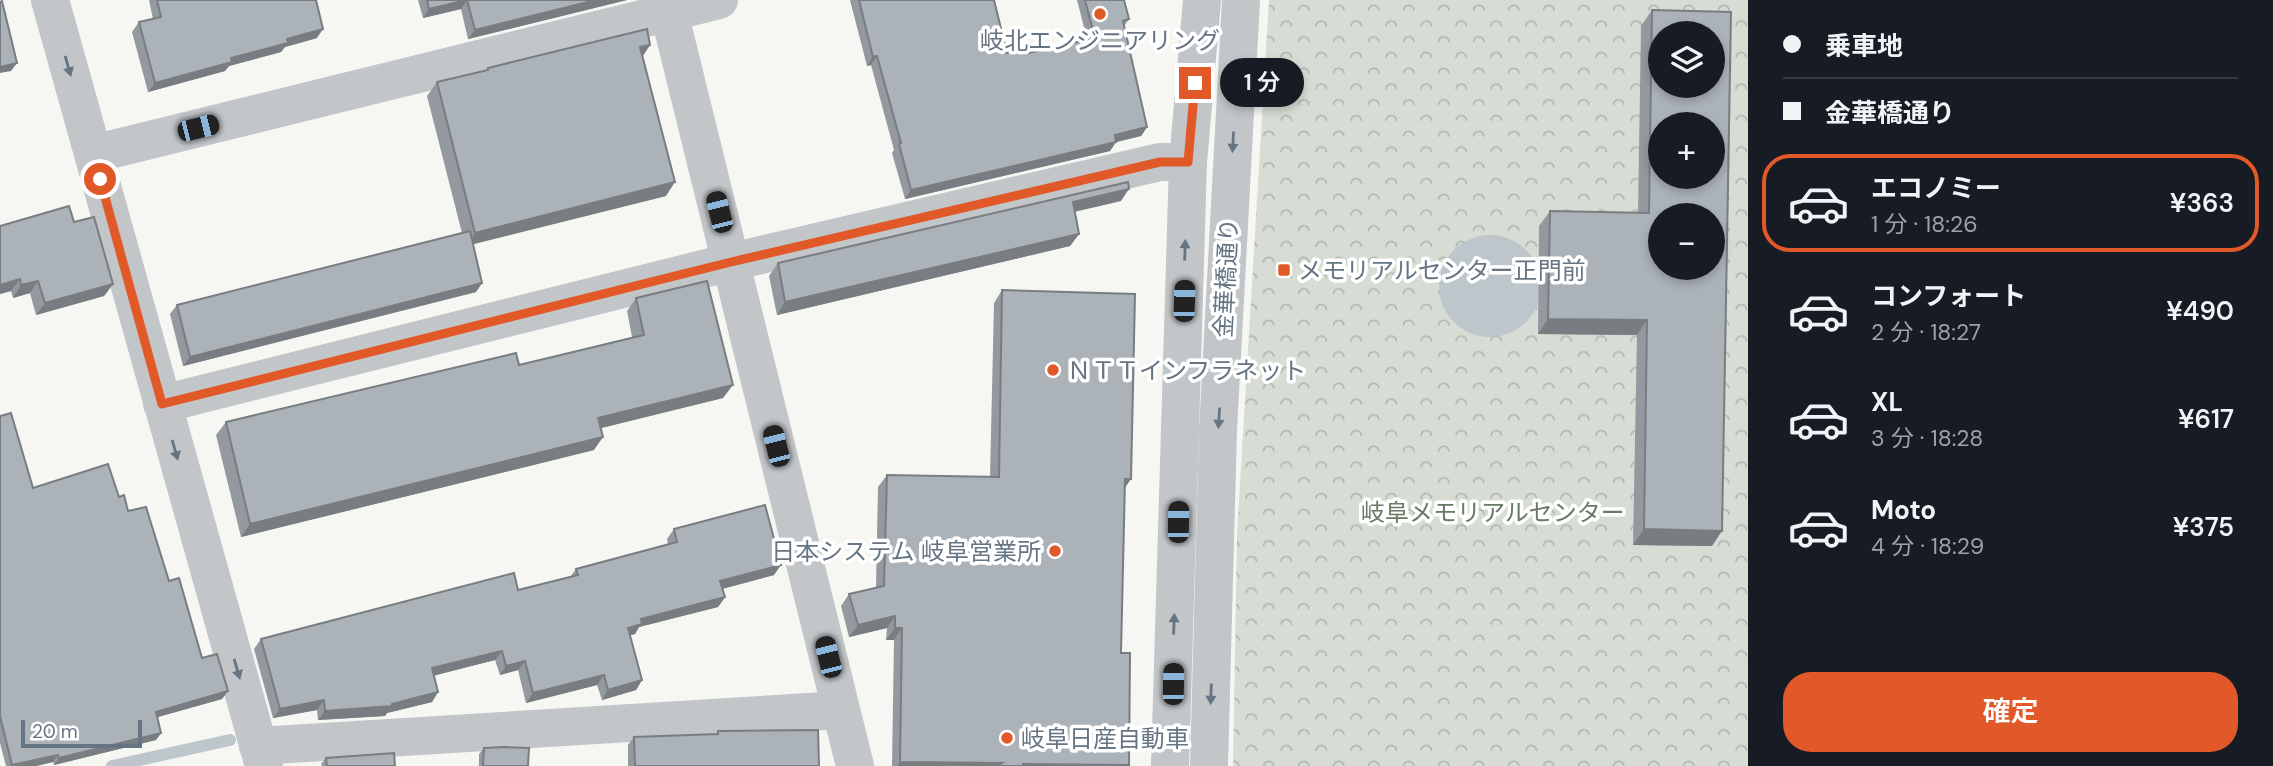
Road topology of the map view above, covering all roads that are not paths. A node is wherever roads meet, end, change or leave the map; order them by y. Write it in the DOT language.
graph roads {
  1 [pos="50,0"];
  2 [pos="719,0"];
  3 [pos="1202,0"];
  4 [pos="1241,0"];
  5 [pos="668,6"];
  6 [pos="93,154"];
  7 [pos="1188,162"];
  8 [pos="731,262"];
  9 [pos="162,404"];
  10 [pos="841,710"];
  11 [pos="261,756"];
  12 [pos="855,766"];
  13 [pos="1170,766"];
  14 [pos="1209,766"];
  1 -- 6 [label="street, one-way"];
  2 -- 5 [label="street"];
  3 -- 7 [label="street, 金華橋通り"];
  4 -- 14 [label="street, 金華橋通り, one-way"];
  5 -- 6 [label="street"];
  5 -- 8 [label="street"];
  6 -- 9 [label="street"];
  7 -- 8 [label="street"];
  13 -- 7 [label="street, 金華橋通り, one-way"];
  8 -- 9 [label="street"];
  8 -- 10 [label="street"];
  9 -- 11 [label="street, one-way"];
  10 -- 11 [label="street"];
  10 -- 12 [label="street"];
}
